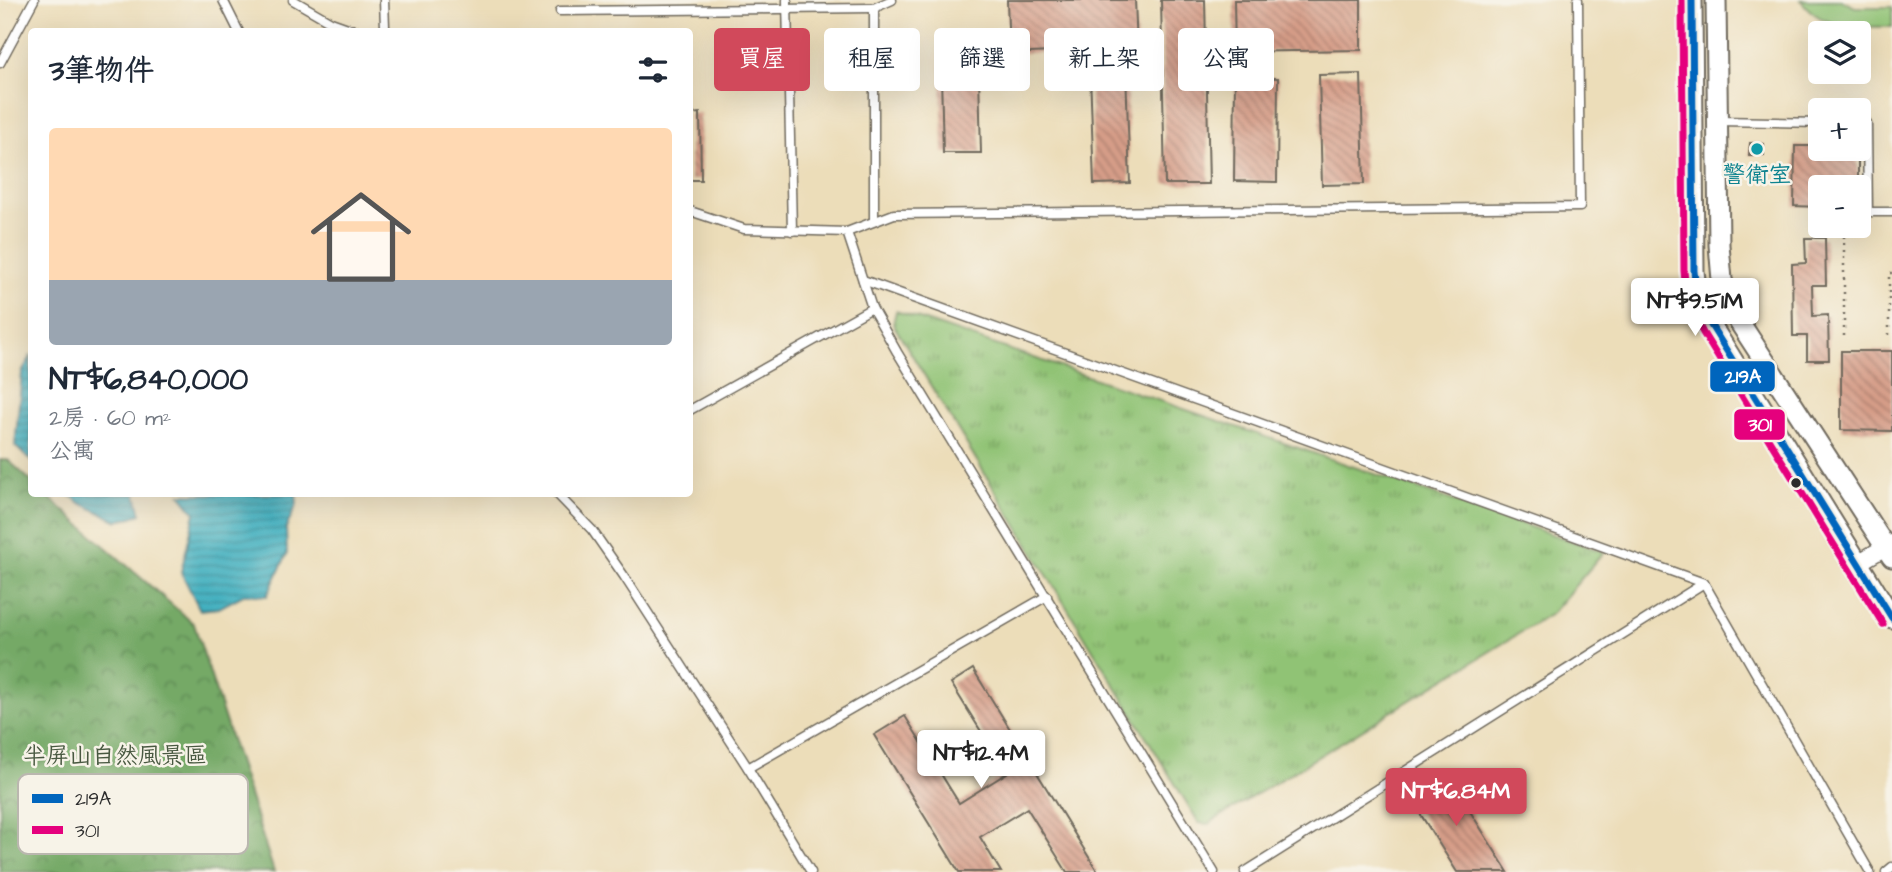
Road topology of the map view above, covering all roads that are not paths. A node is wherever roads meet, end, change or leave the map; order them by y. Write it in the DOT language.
graph roads {
  1 [pos="34,0"];
  2 [pos="223,0"];
  3 [pos="293,0"];
  4 [pos="384,0"];
  5 [pos="892,0"];
  6 [pos="1578,0"];
  7 [pos="1692,0"];
  8 [pos="1716,0"];
  9 [pos="787,4"];
  10 [pos="874,8"];
  11 [pos="560,11"];
  12 [pos="237,28"];
  13 [pos="348,28"];
  14 [pos="384,28"];
  15 [pos="0,63"];
  16 [pos="1717,121"];
  17 [pos="1808,123"];
  18 [pos="1867,161"];
  19 [pos="693,212"];
  20 [pos="1892,212"];
  21 [pos="874,221"];
  22 [pos="792,231"];
  23 [pos="847,232"];
  24 [pos="863,280"];
  25 [pos="872,308"];
  26 [pos="693,408"];
  27 [pos="560,497"];
  28 [pos="1890,549"];
  29 [pos="1858,563"];
  30 [pos="1704,583"];
  31 [pos="1047,596"];
  32 [pos="1892,618"];
  33 [pos="748,768"];
  34 [pos="1892,867"];
  35 [pos="811,872"];
  36 [pos="1214,872"];
  37 [pos="1245,872"];
  38 [pos="1870,872"];
  39 [pos="1886,872"];
  1 -- 15 [label="lane"];
  2 -- 12 [label="lane"];
  3 -- 13 [label="lane"];
  4 -- 14 [label="lane"];
  5 -- 10 [label="lane"];
  6 -- 21 [label="lane"];
  7 -- 29 [label="street"];
  8 -- 16 [label="street"];
  9 -- 10 [label="lane"];
  9 -- 11 [label="lane"];
  9 -- 22 [label="lane"];
  10 -- 21 [label="lane"];
  16 -- 17 [label="lane"];
  16 -- 28 [label="street"];
  18 -- 20 [label="lane"];
  19 -- 22 [label="lane"];
  21 -- 23 [label="lane"];
  22 -- 23 [label="lane"];
  23 -- 24 [label="lane"];
  24 -- 25 [label="lane"];
  24 -- 30 [label="lane"];
  25 -- 26 [label="lane"];
  25 -- 31 [label="lane"];
  27 -- 33 [label="lane"];
  28 -- 29 [label="street"];
  29 -- 32 [label="street"];
  30 -- 37 [label="lane"];
  30 -- 38 [label="lane"];
  31 -- 33 [label="lane"];
  31 -- 36 [label="lane"];
  33 -- 35 [label="lane"];
  34 -- 39 [label="lane"];
}
